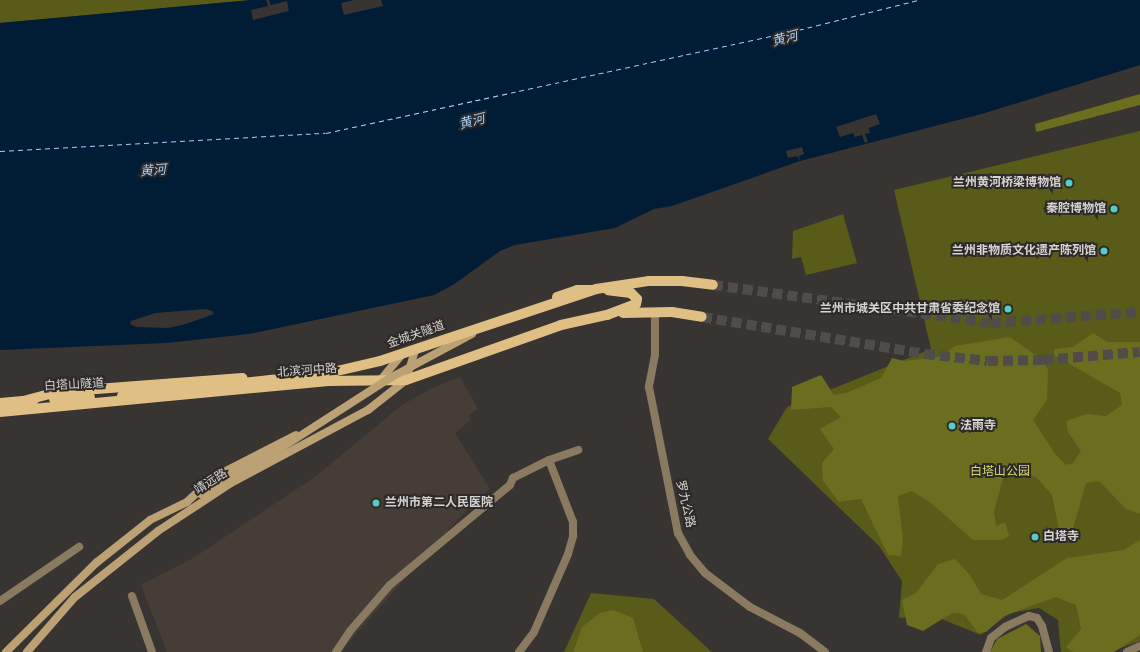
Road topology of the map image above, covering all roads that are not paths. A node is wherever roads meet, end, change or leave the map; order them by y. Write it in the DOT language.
graph roads {
  1 [pos="713,284"];
  2 [pos="607,315"];
  3 [pos="655,315"];
  4 [pos="702,317"];
  5 [pos="480,330"];
  6 [pos="415,351"];
  7 [pos="401,356"];
  8 [pos="406,380"];
  9 [pos="381,381"];
  10 [pos="122,396"];
  11 [pos="27,400"];
  12 [pos="0,403"];
  13 [pos="0,412"];
  14 [pos="578,450"];
  15 [pos="549,460"];
  16 [pos="187,502"];
  17 [pos="79,547"];
  18 [pos="132,596"];
  19 [pos="0,601"];
  20 [pos="1140,646"];
  21 [pos="6,652"];
  22 [pos="27,652"];
  23 [pos="152,652"];
  24 [pos="336,652"];
  25 [pos="519,652"];
  26 [pos="825,652"];
  27 [pos="986,652"];
  28 [pos="1049,652"];
  29 [pos="1127,652"];
  1 -- 5 [label="main road, 金城关隧道, bridge"];
  2 -- 3 [label="main road"];
  2 -- 6 [label="main road"];
  2 -- 8 [label="main road, 北滨河中路"];
  3 -- 4 [label="main road"];
  3 -- 26 [label="street, 罗九公路"];
  5 -- 10 [label="main road, 金城关隧道, bridge"];
  5 -- 16 [label="main road, bridge"];
  6 -- 7 [label="main road"];
  6 -- 8 [label="main road"];
  7 -- 9 [label="main road, 靖远路"];
  7 -- 11 [label="main road"];
  8 -- 9 [label="main road, 北滨河中路"];
  8 -- 22 [label="main road, 靖远路"];
  9 -- 13 [label="main road, 北滨河中路"];
  9 -- 16 [label="main road, 靖远路"];
  10 -- 11 [label="main road, 白塔山隧道"];
  11 -- 12 [label="main road"];
  14 -- 15 [label="street"];
  15 -- 24 [label="street"];
  15 -- 25 [label="street"];
  16 -- 21 [label="main road, 靖远路"];
  17 -- 19 [label="street"];
  18 -- 23 [label="street"];
  20 -- 29 [label="street"];
  27 -- 28 [label="street"];
}
